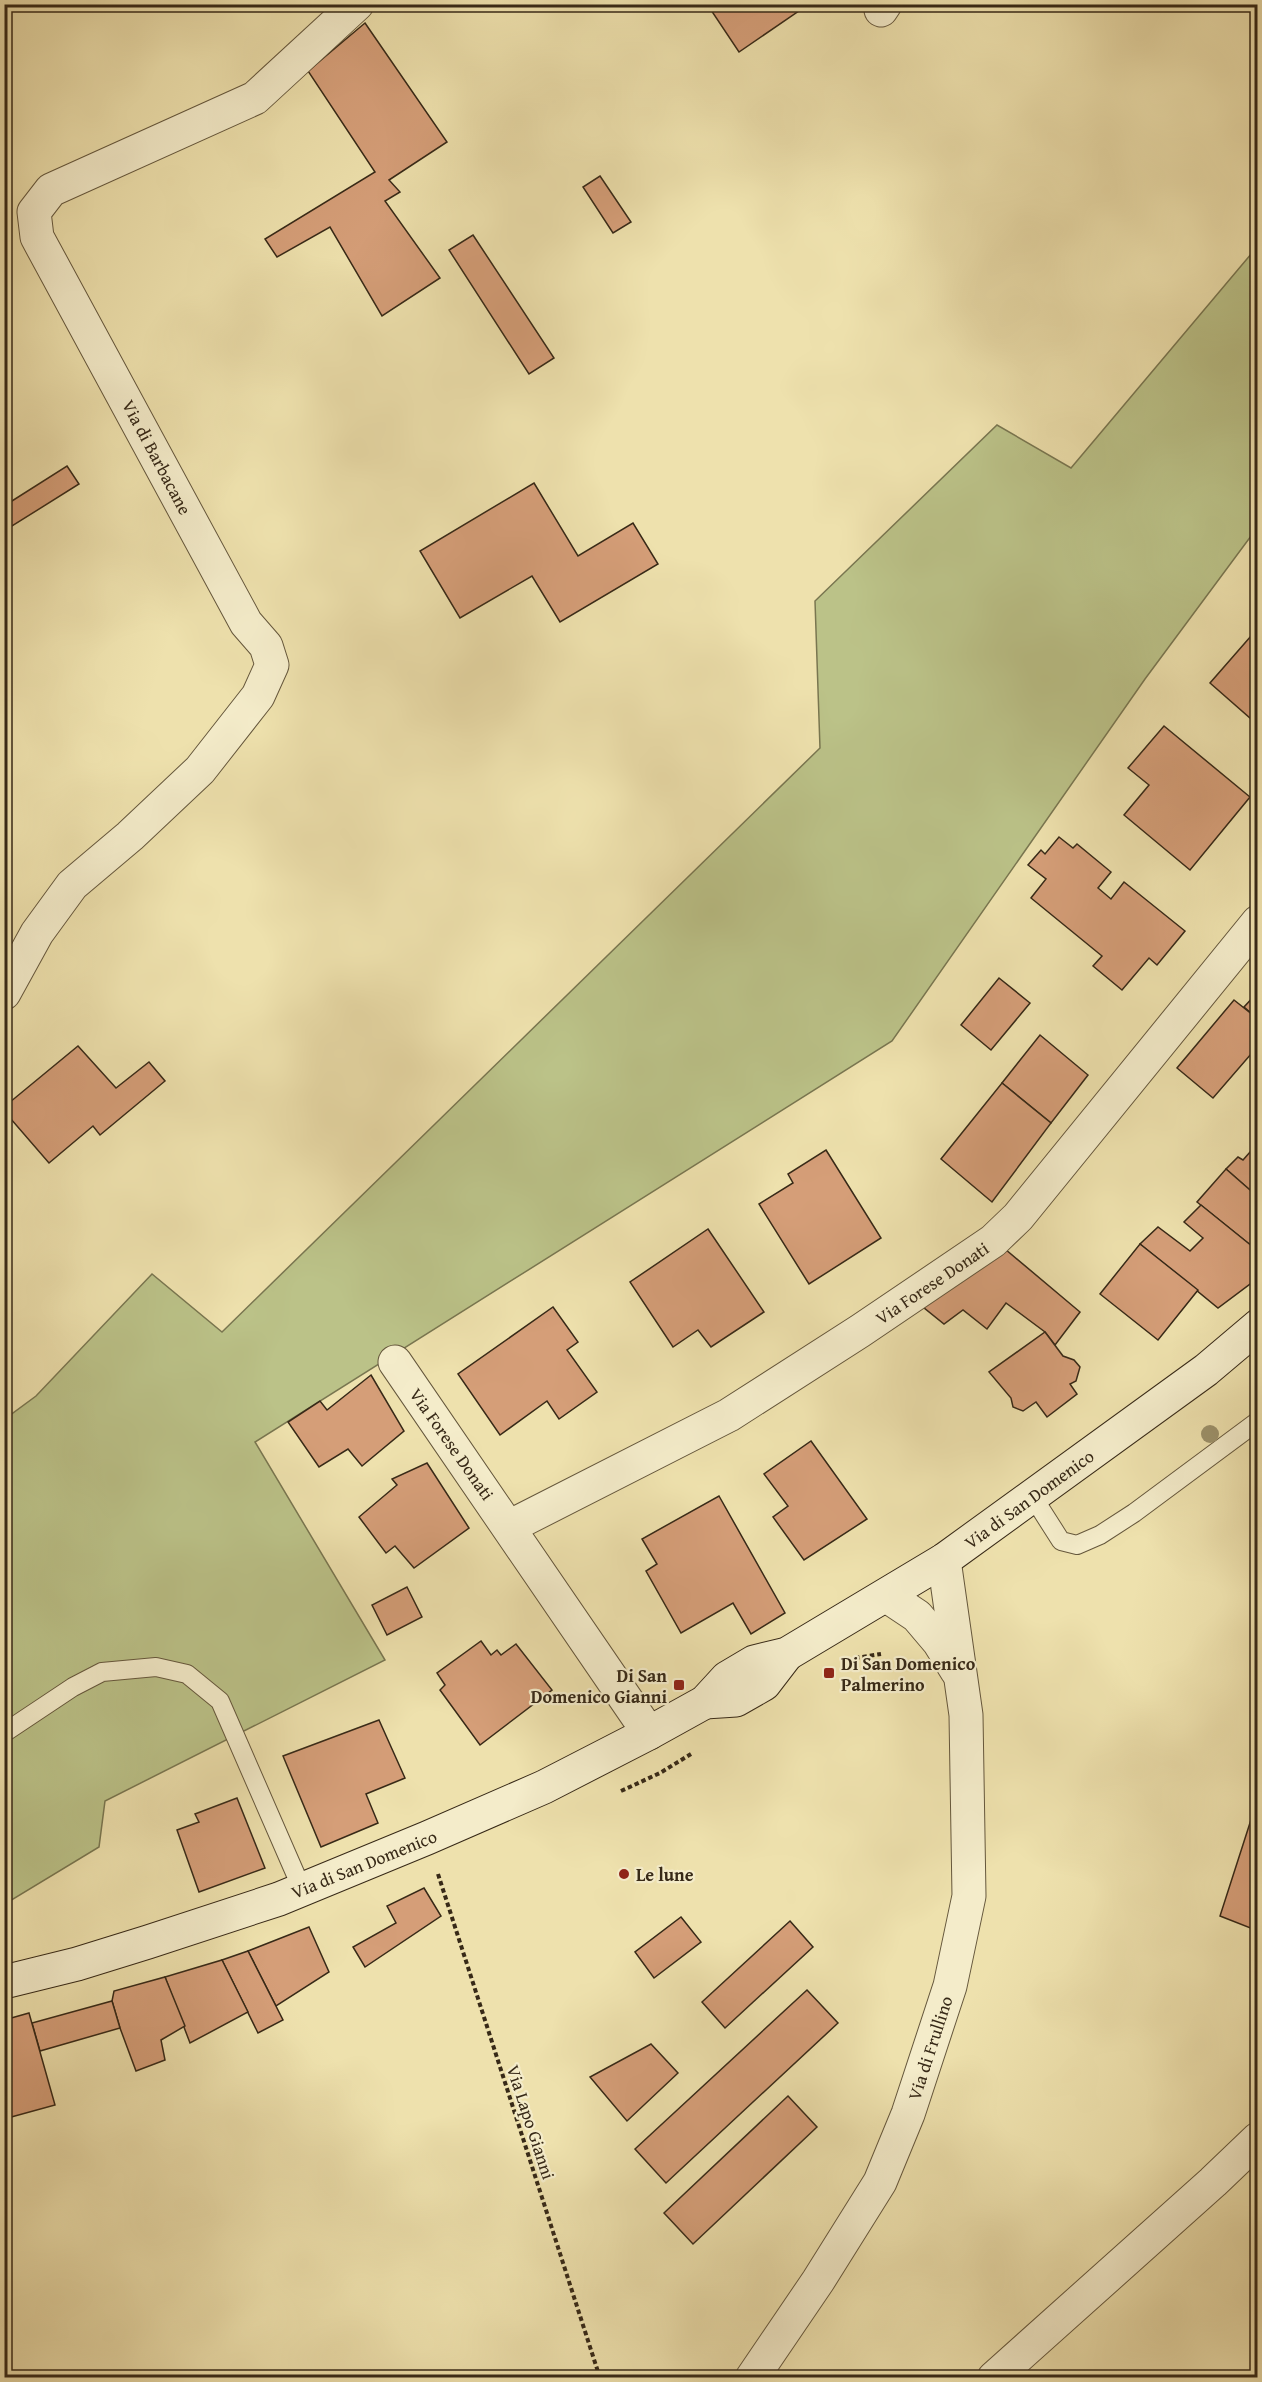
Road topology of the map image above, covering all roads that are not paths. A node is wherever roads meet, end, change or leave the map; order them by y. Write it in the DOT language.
graph roads {
  1 [pos="357,4"];
  2 [pos="1257,922"];
  3 [pos="4,993"];
  4 [pos="1257,1326"];
  5 [pos="395,1362"];
  6 [pos="1257,1420"];
  7 [pos="1033,1497"];
  8 [pos="509,1527"];
  9 [pos="944,1560"];
  10 [pos="887,1596"];
  11 [pos="961,1677"];
  12 [pos="4,1733"];
  13 [pos="649,1733"];
  14 [pos="303,1889"];
  15 [pos="4,1982"];
  16 [pos="1257,2139"];
  17 [pos="752,2378"];
  18 [pos="994,2378"];
  1 -- 3 [label="street, Via di Barbacane"];
  2 -- 8 [label="street, Via Forese Donati"];
  4 -- 7 [label="street, Via di San Domenico"];
  5 -- 8 [label="street, Via Forese Donati"];
  6 -- 7 [label="lane"];
  7 -- 9 [label="street, Via di San Domenico"];
  8 -- 13 [label="street, Via Forese Donati"];
  9 -- 10 [label="street, Via di San Domenico"];
  9 -- 11 [label="street, Via di Frullino"];
  10 -- 11 [label="street, Via di Frullino"];
  10 -- 13 [label="street, Via di San Domenico"];
  11 -- 17 [label="street, Via di Frullino"];
  12 -- 14 [label="lane"];
  13 -- 14 [label="street, Via di San Domenico"];
  14 -- 15 [label="street, Via di San Domenico"];
  16 -- 18 [label="street"];
}
